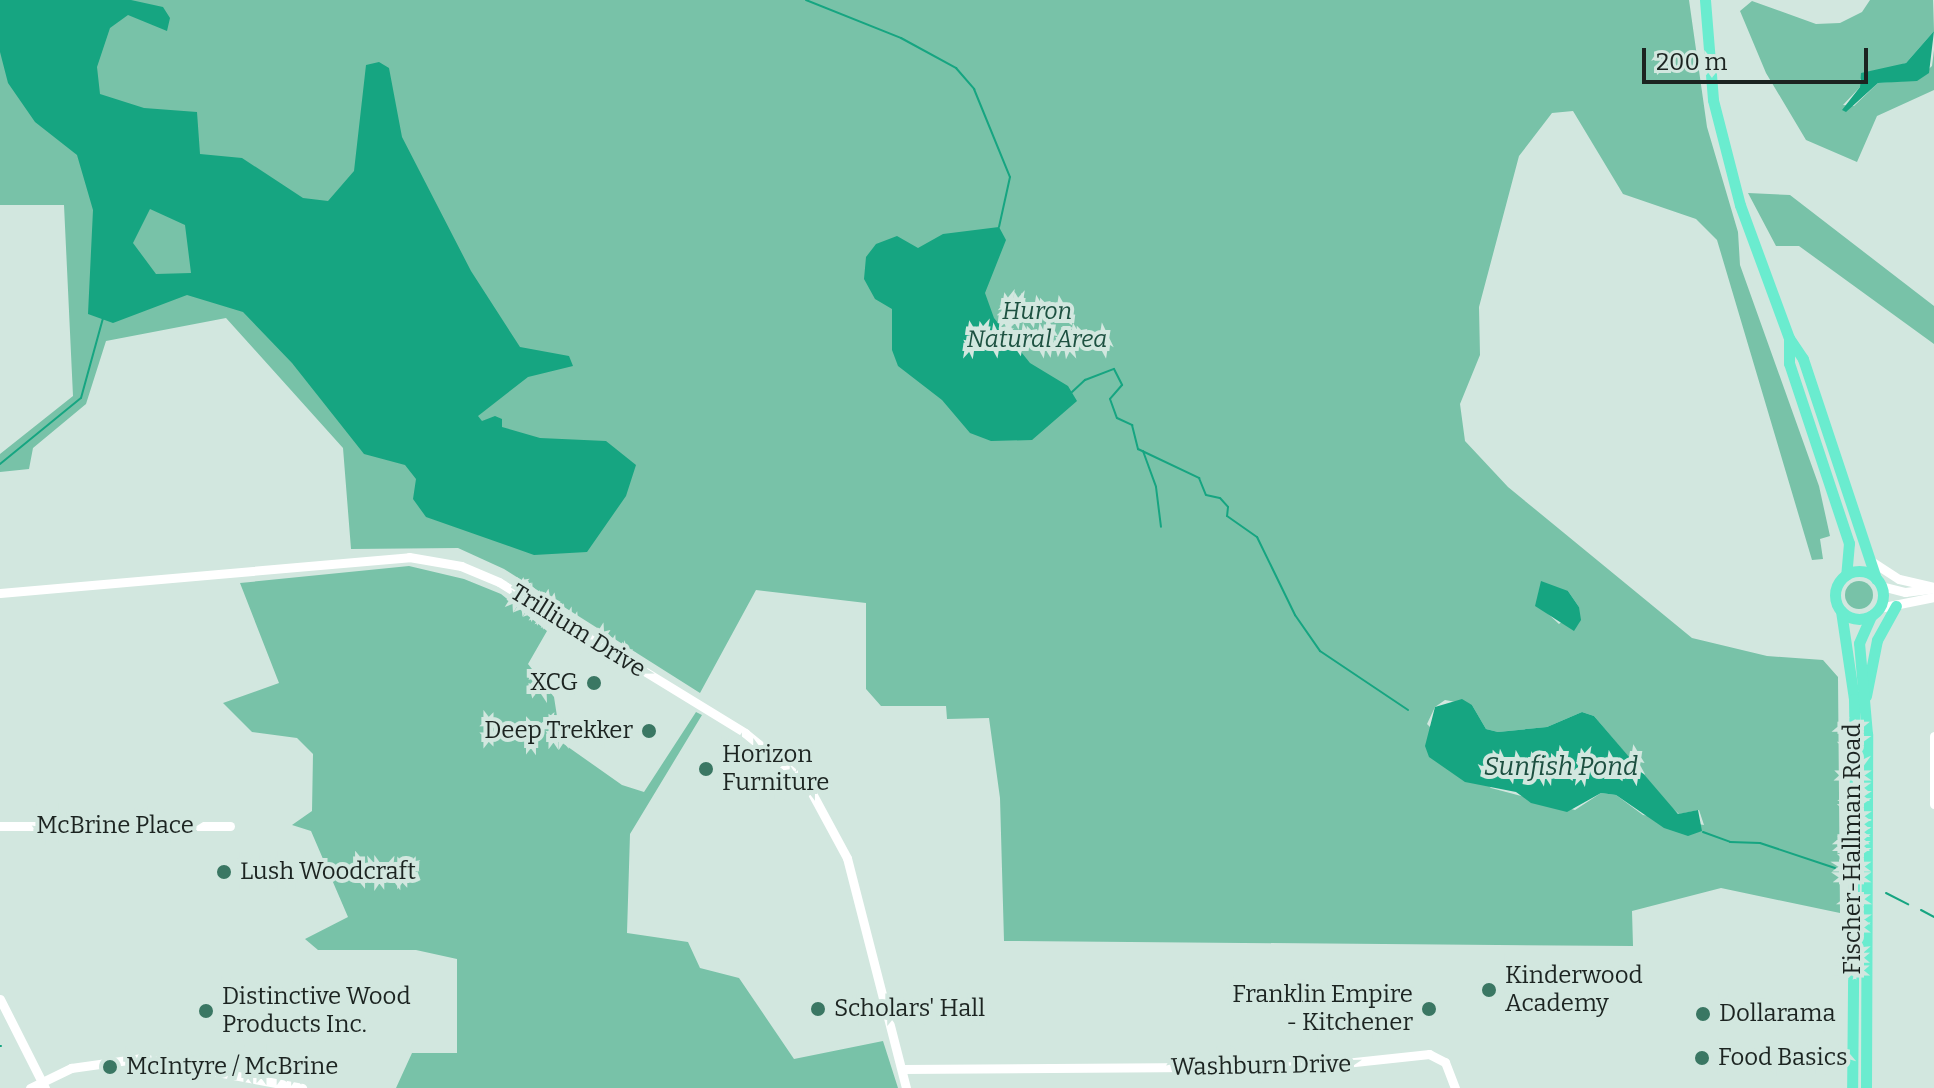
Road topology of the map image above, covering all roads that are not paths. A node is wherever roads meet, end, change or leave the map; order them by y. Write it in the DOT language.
graph roads {
  1 [pos="1705,0"];
  2 [pos="1789,338"];
  3 [pos="1871,561"];
  4 [pos="1846,575"];
  5 [pos="1878,582"];
  6 [pos="1934,588"];
  7 [pos="0,593"];
  8 [pos="1934,597"];
  9 [pos="1896,606"];
  10 [pos="1841,611"];
  11 [pos="1875,612"];
  12 [pos="1865,697"];
  13 [pos="1934,736"];
  14 [pos="1934,804"];
  15 [pos="0,826"];
  16 [pos="230,826"];
  17 [pos="0,999"];
  18 [pos="902,1069"];
  19 [pos="43,1084"];
  20 [pos="30,1088"];
  21 [pos="302,1088"];
  22 [pos="906,1088"];
  23 [pos="1455,1088"];
  24 [pos="1852,1088"];
  25 [pos="1866,1088"];
  1 -- 2 [label="main road"];
  2 -- 3 [label="main road"];
  2 -- 4 [label="main road"];
  3 -- 5 [label="main road"];
  3 -- 6 [label="street"];
  4 -- 5 [label="main road"];
  4 -- 10 [label="main road"];
  5 -- 6 [label="street"];
  5 -- 11 [label="main road"];
  7 -- 18 [label="street, Trillium Drive"];
  8 -- 9 [label="street"];
  9 -- 11 [label="street"];
  9 -- 12 [label="main road"];
  10 -- 11 [label="main road"];
  10 -- 24 [label="main road, Fischer-Hallman Road"];
  11 -- 12 [label="main road, Fischer-Hallman Road"];
  12 -- 25 [label="main road, Fischer-Hallman Road"];
  13 -- 14 [label="street"];
  15 -- 16 [label="street, McBrine Place"];
  17 -- 19 [label="street"];
  18 -- 22 [label="street, Trillium Drive"];
  18 -- 23 [label="street, Washburn Drive"];
  19 -- 20 [label="street"];
  19 -- 21 [label="street"];
}
